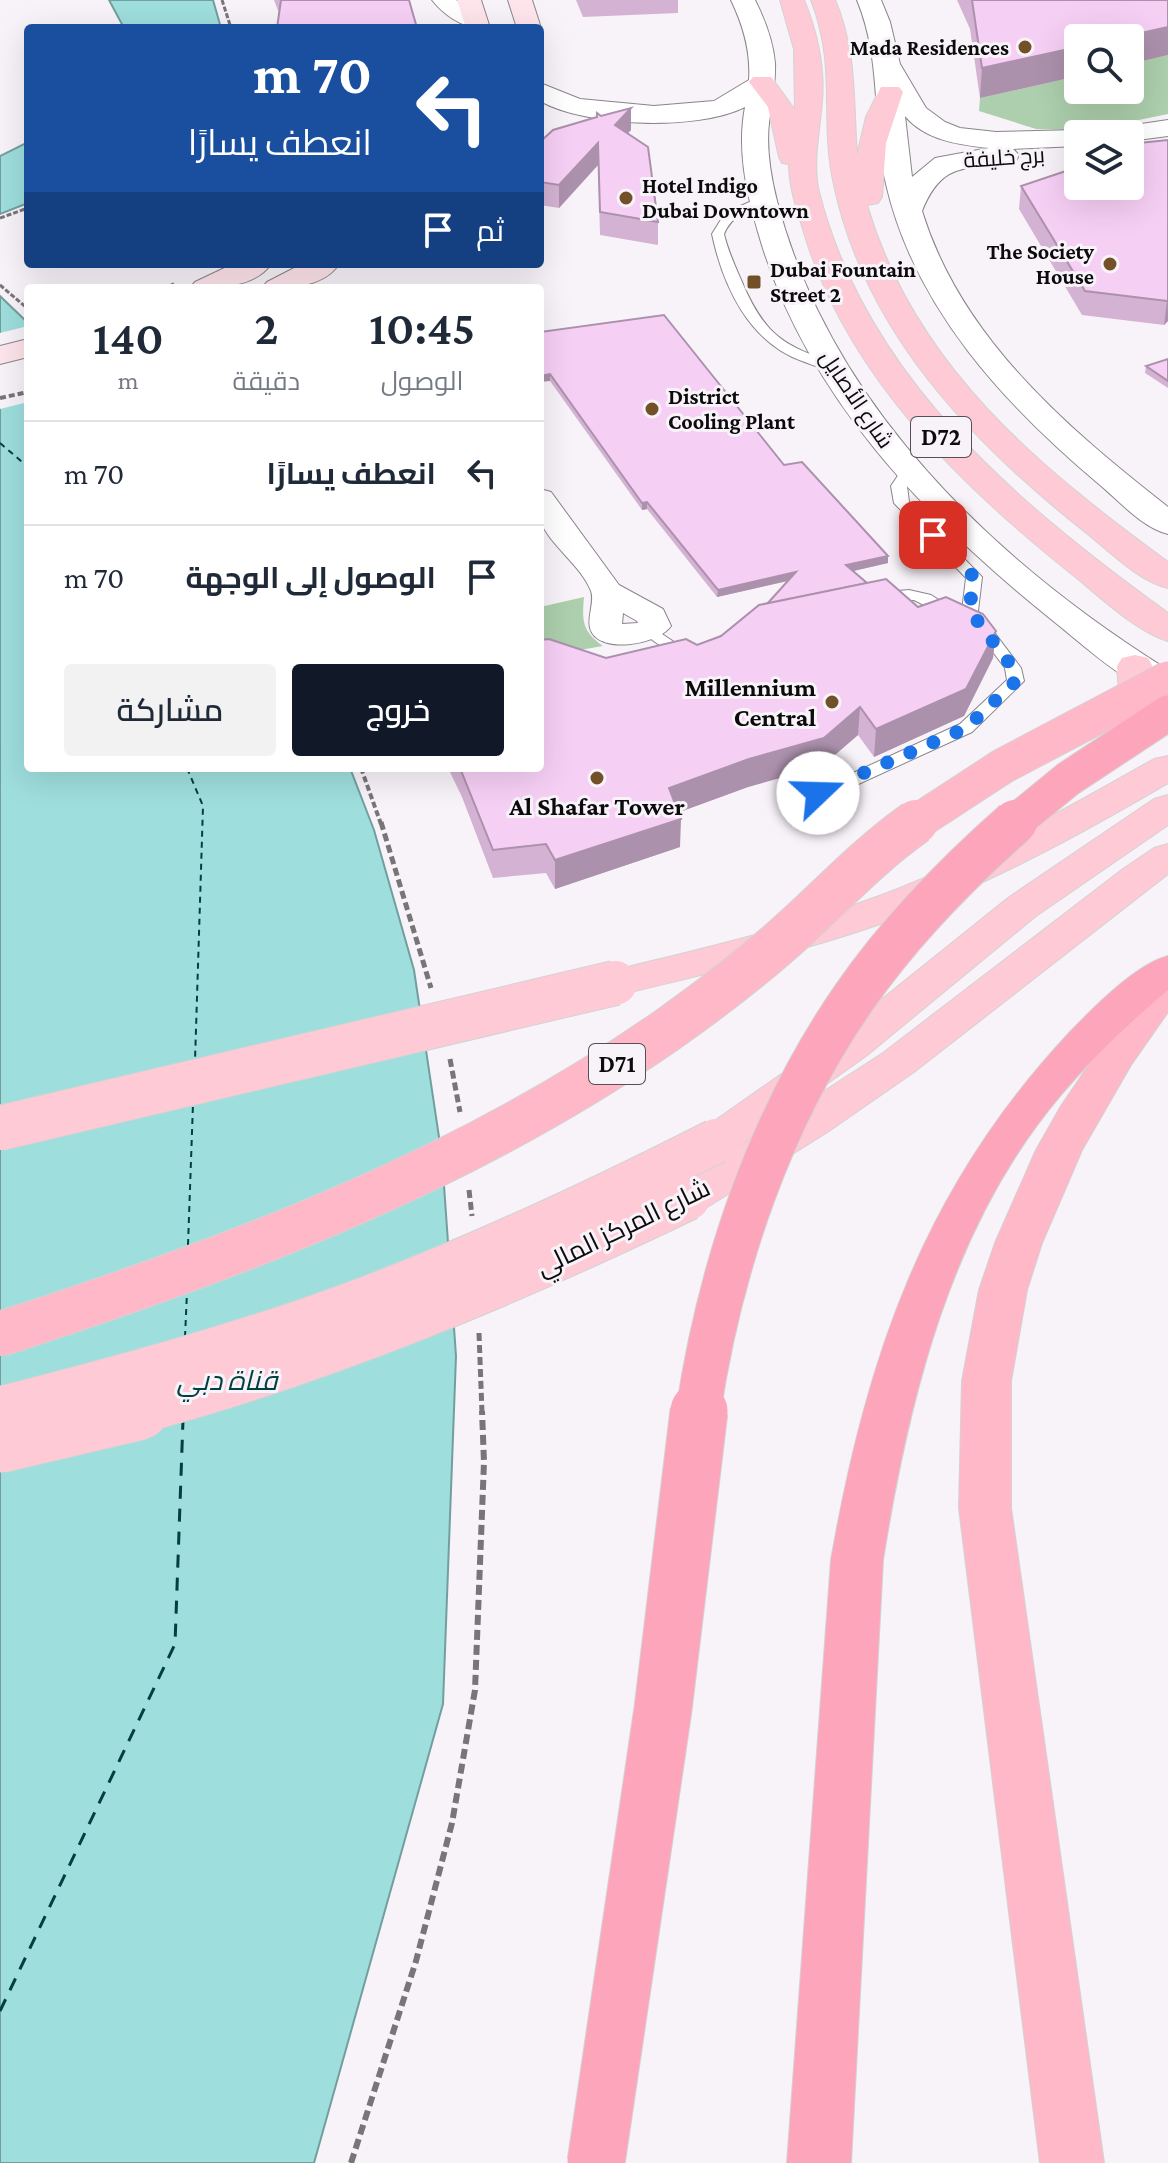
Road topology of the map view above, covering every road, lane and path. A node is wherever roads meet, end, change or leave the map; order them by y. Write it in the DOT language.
graph roads {
  1 [pos="222,0"];
  2 [pos="443,0"];
  3 [pos="520,0"];
  4 [pos="743,0"];
  5 [pos="792,0"];
  6 [pos="823,0"];
  7 [pos="869,0"];
  8 [pos="475,17"];
  9 [pos="230,24"];
  10 [pos="528,24"];
  11 [pos="889,78"];
  12 [pos="762,82"];
  13 [pos="544,93"];
  14 [pos="544,117"];
  15 [pos="1168,128"];
  16 [pos="1144,131"];
  17 [pos="1064,139"];
  18 [pos="756,143"];
  19 [pos="1168,144"];
  20 [pos="1144,147"];
  21 [pos="1064,153"];
  22 [pos="802,177"];
  23 [pos="763,200"];
  24 [pos="24,209"];
  25 [pos="908,211"];
  26 [pos="0,218"];
  27 [pos="857,226"];
  28 [pos="248,268"];
  29 [pos="319,274"];
  30 [pos="214,284"];
  31 [pos="289,284"];
  32 [pos="0,285"];
  33 [pos="24,306"];
  34 [pos="24,349"];
  35 [pos="0,355"];
  36 [pos="833,366"];
  37 [pos="24,377"];
  38 [pos="0,384"];
  39 [pos="24,393"];
  40 [pos="0,398"];
  41 [pos="908,471"];
  42 [pos="544,504"];
  43 [pos="1168,524"];
  44 [pos="1168,578"];
  45 [pos="856,603"];
  46 [pos="1168,630"];
  47 [pos="646,633"];
  48 [pos="986,634"];
  49 [pos="698,663"];
  50 [pos="676,668"];
  51 [pos="1152,673"];
  52 [pos="1168,685"];
  53 [pos="1168,713"];
  54 [pos="1168,767"];
  55 [pos="362,772"];
  56 [pos="798,792"];
  57 [pos="1168,807"];
  58 [pos="1083,816"];
  59 [pos="1168,856"];
  60 [pos="1168,969"];
  61 [pos="1168,982"];
  62 [pos="436,1003"];
  63 [pos="448,1049"];
  64 [pos="461,1120"];
  65 [pos="0,1128"];
  66 [pos="467,1175"];
  67 [pos="472,1219"];
  68 [pos="478,1322"];
  69 [pos="0,1334"];
  70 [pos="0,1409"];
  71 [pos="0,1444"];
  72 [pos="351,2163"];
  73 [pos="596,2163"];
  74 [pos="819,2163"];
  75 [pos="1072,2163"];
  1 -- 9 [label="path"];
  2 -- 8 [label="street"];
  3 -- 10 [label="main road"];
  4 -- 12 [label="street, شارع الأصايل"];
  5 -- 22 [label="main road, شارع الأصايل / D72"];
  6 -- 27 [label="main road, D72"];
  7 -- 11 [label="street"];
  11 -- 17 [label="street"];
  11 -- 25 [label="street"];
  11 -- 27 [label="main road"];
  12 -- 13 [label="street"];
  12 -- 18 [label="street, شارع الأصايل"];
  12 -- 22 [label="main road"];
  14 -- 18 [label="street"];
  15 -- 16 [label="street"];
  18 -- 23 [label="street, شارع الأصايل"];
  19 -- 20 [label="street"];
  21 -- 25 [label="street, برج خليفة"];
  22 -- 46 [label="main road, شارع الأصايل / D72"];
  23 -- 36 [label="street, شارع الأصايل"];
  23 -- 36 [label="lane"];
  24 -- 26 [label="path"];
  25 -- 43 [label="street"];
  27 -- 44 [label="main road, D72"];
  28 -- 30 [label="main road"];
  29 -- 31 [label="main road"];
  32 -- 33 [label="path"];
  34 -- 35 [label="main road"];
  36 -- 41 [label="street, شارع الأصايل"];
  37 -- 38 [label="main road"];
  39 -- 40 [label="path"];
  41 -- 48 [label="lane"];
  41 -- 51 [label="street, شارع الأصايل"];
  42 -- 47 [label="street"];
  45 -- 48 [label="lane"];
  47 -- 49 [label="lane"];
  47 -- 50 [label="lane"];
  48 -- 56 [label="lane"];
  51 -- 52 [label="street, شارع الأصايل"];
  51 -- 58 [label="main road"];
  51 -- 69 [label="highway, D71, bridge"];
  53 -- 73 [label="highway, bridge"];
  54 -- 58 [label="main road"];
  55 -- 62 [label="path"];
  57 -- 70 [label="main road, bridge"];
  58 -- 65 [label="main road, bridge"];
  59 -- 71 [label="main road, شارع المركز المالي, bridge"];
  60 -- 74 [label="highway"];
  61 -- 75 [label="highway"];
  63 -- 64 [label="path"];
  66 -- 67 [label="path"];
  68 -- 72 [label="path"];
}
